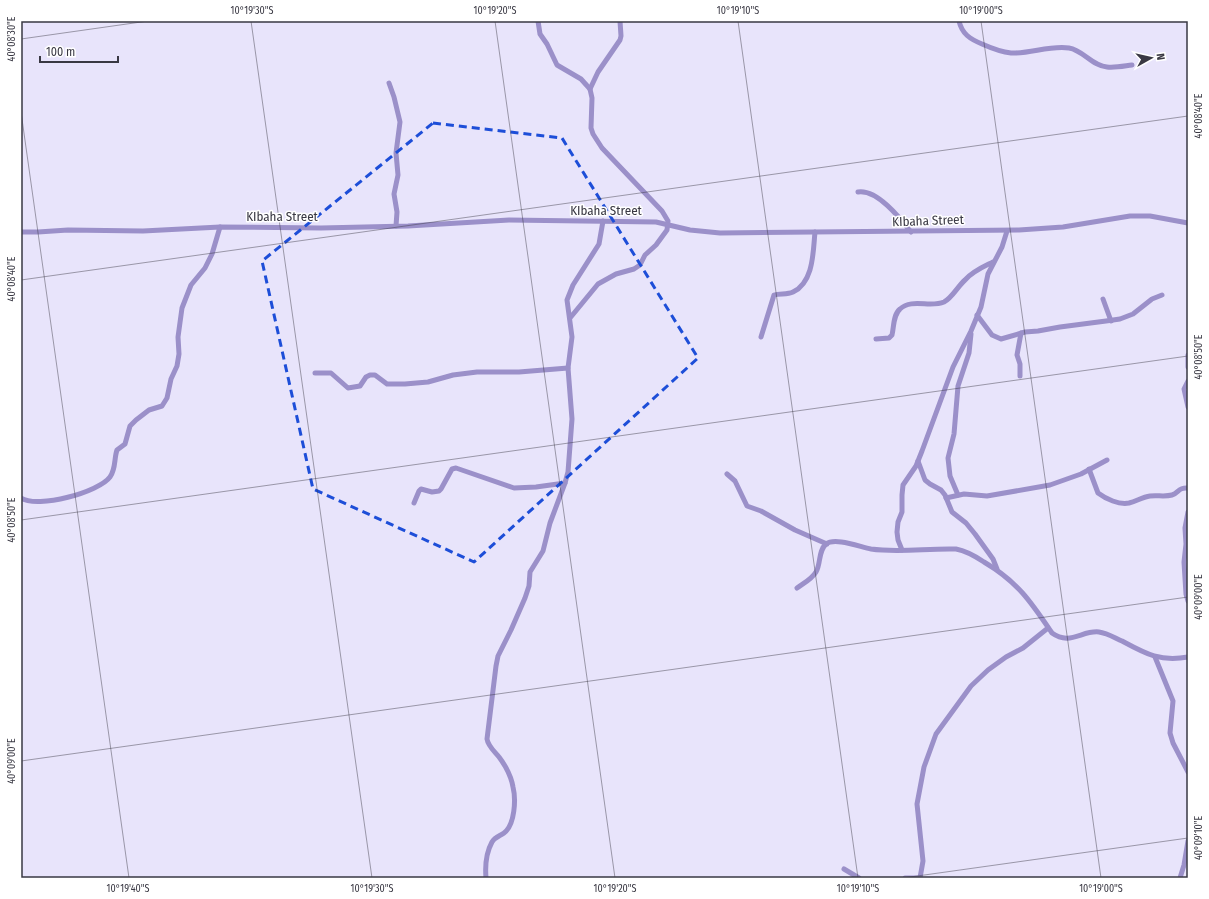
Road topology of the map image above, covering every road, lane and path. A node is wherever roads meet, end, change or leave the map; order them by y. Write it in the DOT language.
graph roads {
  1 [pos="538,21"];
  2 [pos="620,21"];
  3 [pos="959,21"];
  4 [pos="1132,65"];
  5 [pos="389,83"];
  6 [pos="590,90"];
  7 [pos="858,192"];
  8 [pos="603,221"];
  9 [pos="1188,223"];
  10 [pos="668,224"];
  11 [pos="396,226"];
  12 [pos="220,227"];
  13 [pos="1007,231"];
  14 [pos="21,232"];
  15 [pos="815,232"];
  16 [pos="911,232"];
  17 [pos="994,261"];
  18 [pos="1162,295"];
  19 [pos="1103,299"];
  20 [pos="977,315"];
  21 [pos="570,318"];
  22 [pos="1111,321"];
  23 [pos="971,331"];
  24 [pos="1021,333"];
  25 [pos="761,337"];
  26 [pos="876,339"];
  27 [pos="1188,355"];
  28 [pos="1188,367"];
  29 [pos="568,368"];
  30 [pos="315,373"];
  31 [pos="1020,376"];
  32 [pos="1188,381"];
  33 [pos="1188,407"];
  34 [pos="1107,460"];
  35 [pos="918,461"];
  36 [pos="1089,469"];
  37 [pos="727,474"];
  38 [pos="565,483"];
  39 [pos="1188,488"];
  40 [pos="958,495"];
  41 [pos="21,498"];
  42 [pos="946,498"];
  43 [pos="414,503"];
  44 [pos="1188,512"];
  45 [pos="827,544"];
  46 [pos="902,550"];
  47 [pos="996,569"];
  48 [pos="797,588"];
  49 [pos="1188,601"];
  50 [pos="1048,628"];
  51 [pos="1188,657"];
  52 [pos="1155,658"];
  53 [pos="1188,772"];
  54 [pos="1188,841"];
  55 [pos="844,869"];
  56 [pos="486,878"];
  57 [pos="860,878"];
  58 [pos="905,878"];
  59 [pos="919,878"];
  60 [pos="1180,878"];
  1 -- 6 [label="street"];
  2 -- 6 [label="street"];
  3 -- 4 [label="street"];
  5 -- 11 [label="street"];
  6 -- 10 [label="street"];
  7 -- 16 [label="street"];
  8 -- 10 [label="street, KIbaha Street"];
  8 -- 11 [label="street, KIbaha Street"];
  8 -- 21 [label="street"];
  9 -- 13 [label="street, KIbaha Street"];
  10 -- 15 [label="street, KIbaha Street"];
  10 -- 21 [label="street"];
  11 -- 12 [label="street, KIbaha Street"];
  12 -- 14 [label="street, KIbaha Street"];
  12 -- 41 [label="street"];
  13 -- 16 [label="street, KIbaha Street"];
  13 -- 17 [label="street"];
  15 -- 16 [label="street, KIbaha Street"];
  15 -- 25 [label="street"];
  17 -- 20 [label="street"];
  17 -- 26 [label="street"];
  18 -- 22 [label="street"];
  19 -- 22 [label="street"];
  20 -- 23 [label="street"];
  20 -- 24 [label="street"];
  21 -- 29 [label="street"];
  22 -- 24 [label="street"];
  23 -- 35 [label="street"];
  23 -- 40 [label="street"];
  24 -- 31 [label="street"];
  27 -- 28 [label="street"];
  29 -- 30 [label="street"];
  29 -- 38 [label="street"];
  32 -- 33 [label="street"];
  34 -- 36 [label="street"];
  35 -- 42 [label="street"];
  35 -- 46 [label="street"];
  36 -- 39 [label="street"];
  36 -- 40 [label="street"];
  37 -- 45 [label="street"];
  38 -- 43 [label="street"];
  38 -- 56 [label="street"];
  40 -- 42 [label="street"];
  42 -- 47 [label="street"];
  44 -- 49 [label="street"];
  45 -- 46 [label="street"];
  45 -- 48 [label="street"];
  46 -- 47 [label="street"];
  47 -- 50 [label="street"];
  50 -- 52 [label="street"];
  50 -- 59 [label="street"];
  51 -- 52 [label="street"];
  52 -- 53 [label="street"];
  54 -- 60 [label="street"];
  55 -- 57 [label="street"];
  58 -- 59 [label="street"];
}
